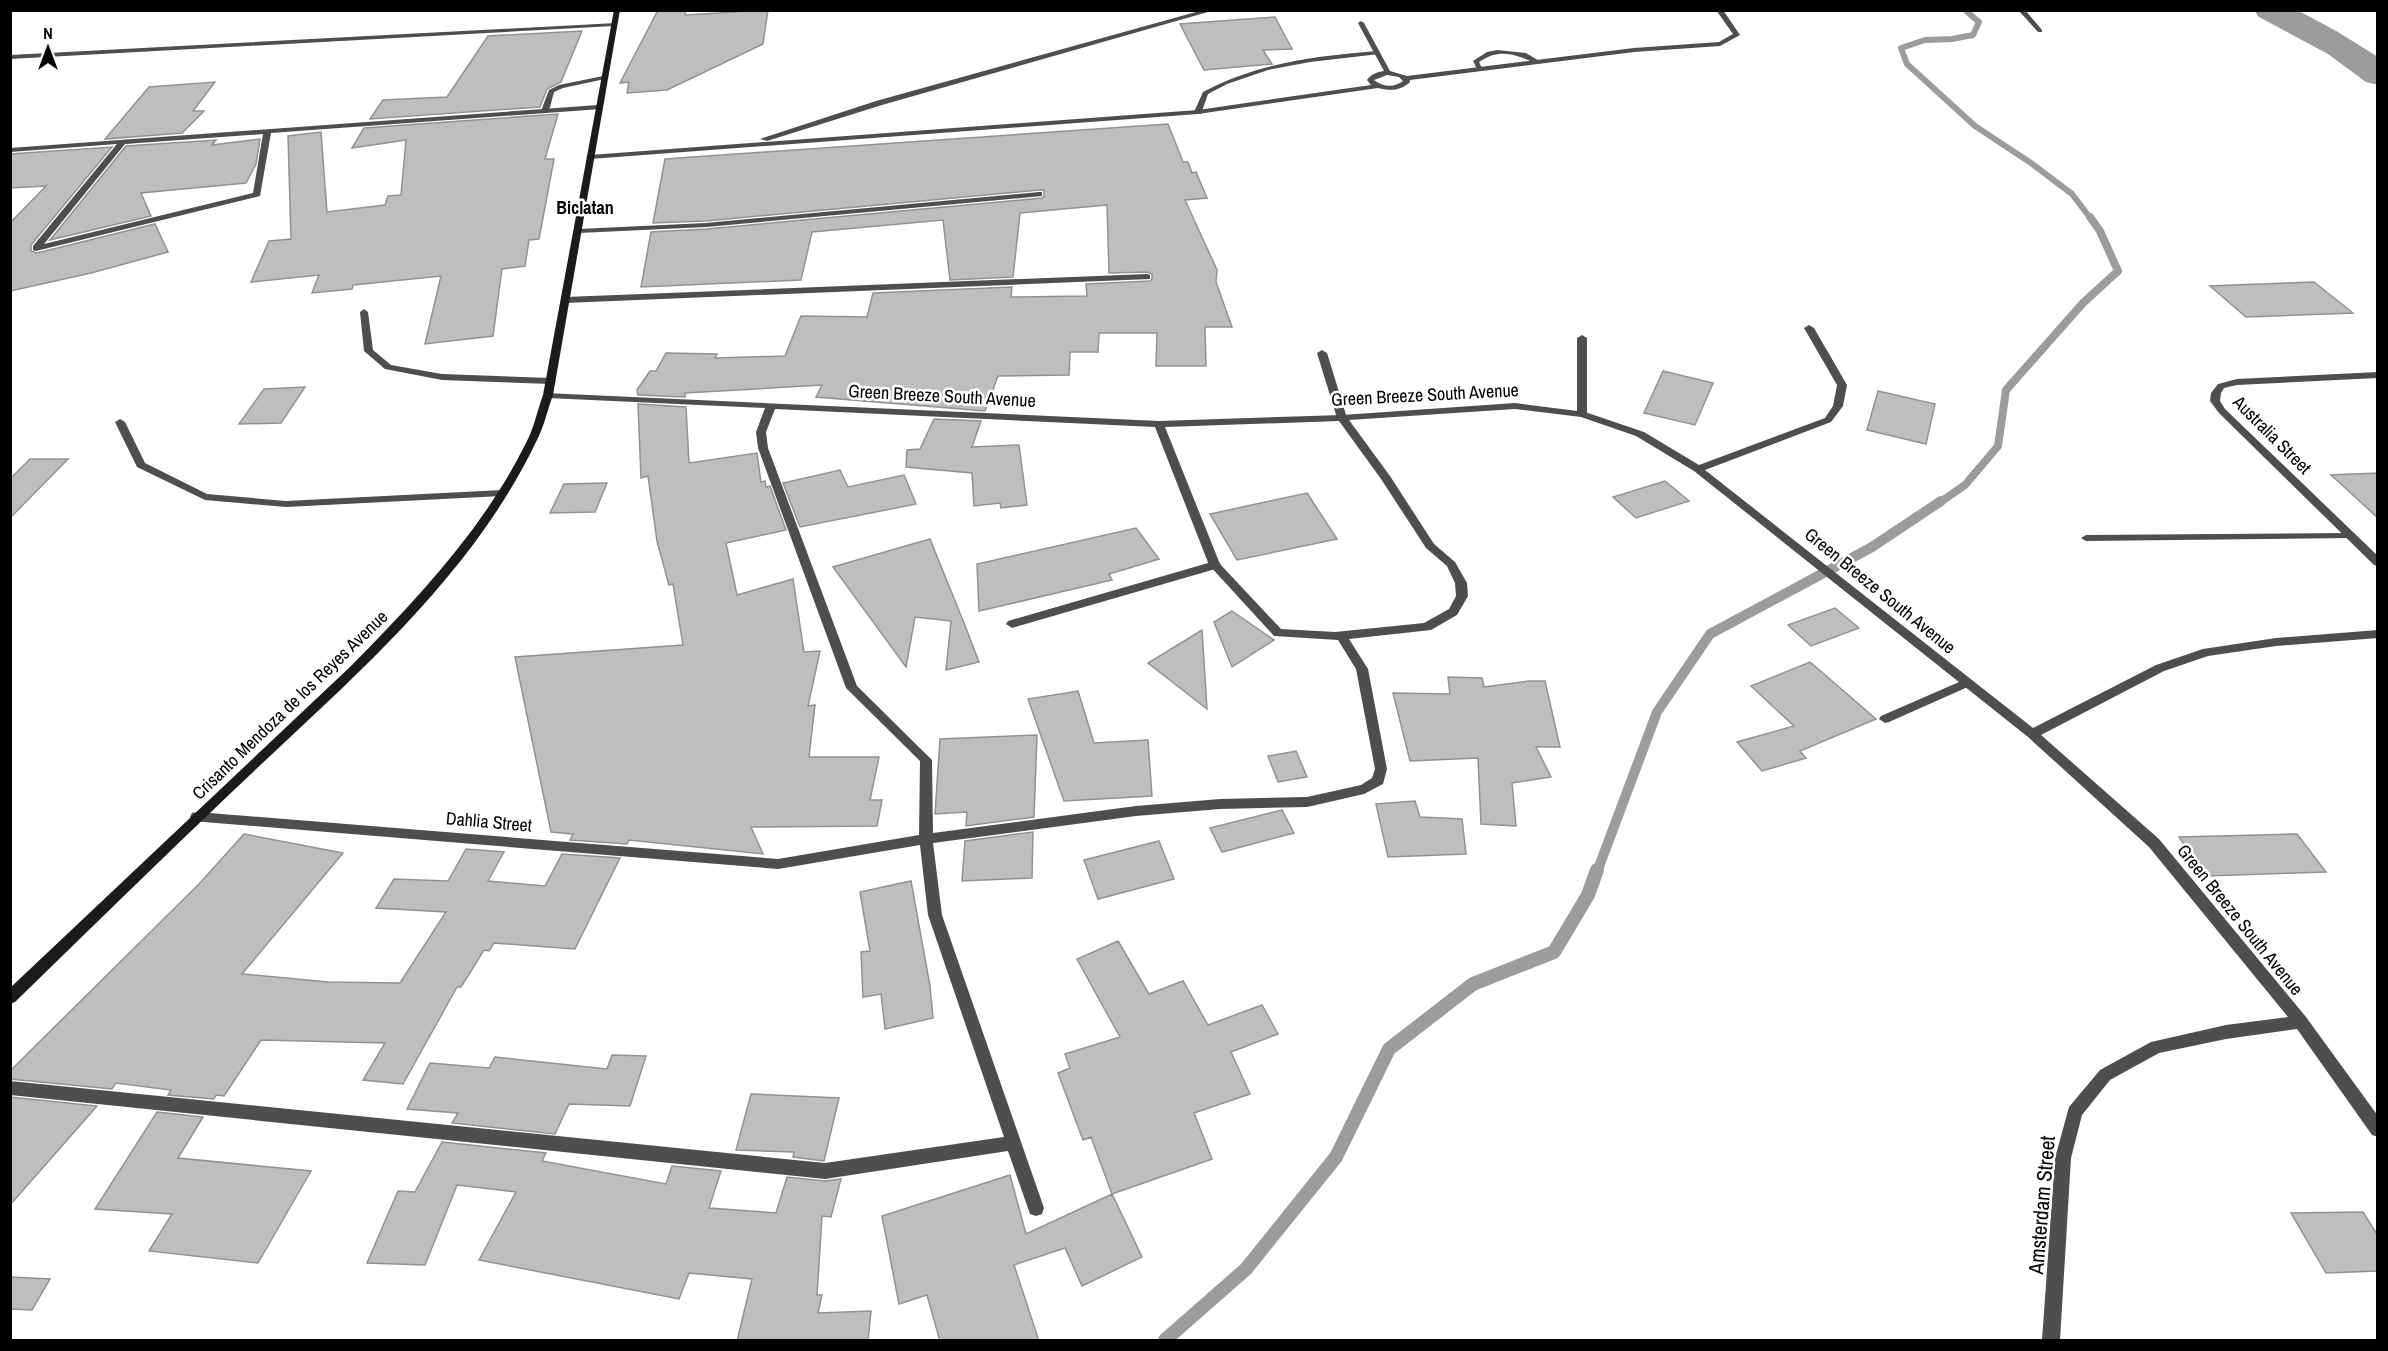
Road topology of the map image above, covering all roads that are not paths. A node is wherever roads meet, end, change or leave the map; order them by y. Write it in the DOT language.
graph roads {
  1 [pos="617,10"];
  2 [pos="1212,10"];
  3 [pos="1719,10"];
  4 [pos="2022,10"];
  5 [pos="1361,23"];
  6 [pos="614,24"];
  7 [pos="2040,31"];
  8 [pos="1377,53"];
  9 [pos="10,57"];
  10 [pos="1538,62"];
  11 [pos="1479,68"];
  12 [pos="1388,73"];
  13 [pos="603,78"];
  14 [pos="1406,78"];
  15 [pos="1377,86"];
  16 [pos="598,107"];
  17 [pos="545,111"];
  18 [pos="1198,112"];
  19 [pos="267,133"];
  20 [pos="123,142"];
  21 [pos="742,146"];
  22 [pos="10,150"];
  23 [pos="590,157"];
  24 [pos="1040,194"];
  25 [pos="579,231"];
  26 [pos="1147,277"];
  27 [pos="565,300"];
  28 [pos="364,312"];
  29 [pos="1809,328"];
  30 [pos="1582,338"];
  31 [pos="1322,353"];
  32 [pos="2378,375"];
  33 [pos="551,381"];
  34 [pos="548,396"];
  35 [pos="771,405"];
  36 [pos="1582,414"];
  37 [pos="1342,418"];
  38 [pos="120,422"];
  39 [pos="1159,424"];
  40 [pos="1698,469"];
  41 [pos="502,493"];
  42 [pos="2349,536"];
  43 [pos="2086,538"];
  44 [pos="2378,563"];
  45 [pos="1215,565"];
  46 [pos="1012,624"];
  47 [pos="2378,634"];
  48 [pos="1341,635"];
  49 [pos="1966,683"];
  50 [pos="1886,719"];
  51 [pos="2032,734"];
  52 [pos="197,817"];
  53 [pos="926,838"];
  54 [pos="10,998"];
  55 [pos="2301,1022"];
  56 [pos="10,1088"];
  57 [pos="2378,1130"];
  58 [pos="1013,1143"];
  59 [pos="1036,1208"];
  60 [pos="2051,1341"];
  1 -- 6 [label="main road, Crisanto Mendoza de los Reyes Avenue"];
  2 -- 21 [label="street"];
  3 -- 10 [label="street"];
  4 -- 7 [label="street"];
  5 -- 8 [label="street"];
  6 -- 9 [label="street"];
  6 -- 13 [label="main road, Crisanto Mendoza de los Reyes Avenue"];
  8 -- 12 [label="street"];
  8 -- 18 [label="street"];
  10 -- 11 [label="street"];
  10 -- 11 [label="street"];
  11 -- 14 [label="street"];
  12 -- 14 [label="street"];
  12 -- 15 [label="street"];
  13 -- 16 [label="main road, Crisanto Mendoza de los Reyes Avenue"];
  13 -- 17 [label="street"];
  14 -- 15 [label="street"];
  15 -- 18 [label="street"];
  16 -- 17 [label="street"];
  16 -- 23 [label="main road, Crisanto Mendoza de los Reyes Avenue"];
  17 -- 19 [label="street"];
  18 -- 21 [label="street"];
  19 -- 20 [label="street"];
  19 -- 20 [label="street"];
  20 -- 22 [label="street"];
  21 -- 23 [label="street"];
  23 -- 25 [label="main road, Crisanto Mendoza de los Reyes Avenue"];
  24 -- 25 [label="street"];
  25 -- 27 [label="main road, Crisanto Mendoza de los Reyes Avenue"];
  26 -- 27 [label="street"];
  27 -- 33 [label="main road, Crisanto Mendoza de los Reyes Avenue"];
  28 -- 33 [label="street"];
  29 -- 40 [label="street"];
  30 -- 36 [label="street"];
  31 -- 37 [label="street"];
  32 -- 42 [label="street, Australia Street"];
  33 -- 34 [label="main road, Crisanto Mendoza de los Reyes Avenue"];
  34 -- 35 [label="street, Green Breeze South Avenue"];
  34 -- 41 [label="main road, Crisanto Mendoza de los Reyes Avenue"];
  35 -- 39 [label="street, Green Breeze South Avenue"];
  35 -- 53 [label="street"];
  36 -- 37 [label="street, Green Breeze South Avenue"];
  36 -- 40 [label="street, Green Breeze South Avenue"];
  37 -- 39 [label="street, Green Breeze South Avenue"];
  37 -- 48 [label="street"];
  38 -- 41 [label="street"];
  39 -- 45 [label="street"];
  40 -- 49 [label="street, Green Breeze South Avenue"];
  41 -- 52 [label="main road, Crisanto Mendoza de los Reyes Avenue"];
  42 -- 43 [label="street"];
  42 -- 44 [label="street, Australia Street"];
  45 -- 46 [label="street"];
  45 -- 48 [label="street"];
  47 -- 51 [label="street"];
  48 -- 53 [label="street, Dahlia Street"];
  49 -- 50 [label="street"];
  49 -- 51 [label="street, Green Breeze South Avenue"];
  51 -- 55 [label="street, Green Breeze South Avenue"];
  52 -- 53 [label="street, Dahlia Street"];
  52 -- 54 [label="main road, Crisanto Mendoza de los Reyes Avenue"];
  53 -- 58 [label="street"];
  55 -- 57 [label="street, Green Breeze South Avenue"];
  55 -- 60 [label="street, Amsterdam Street"];
  56 -- 58 [label="street"];
  58 -- 59 [label="street"];
}
